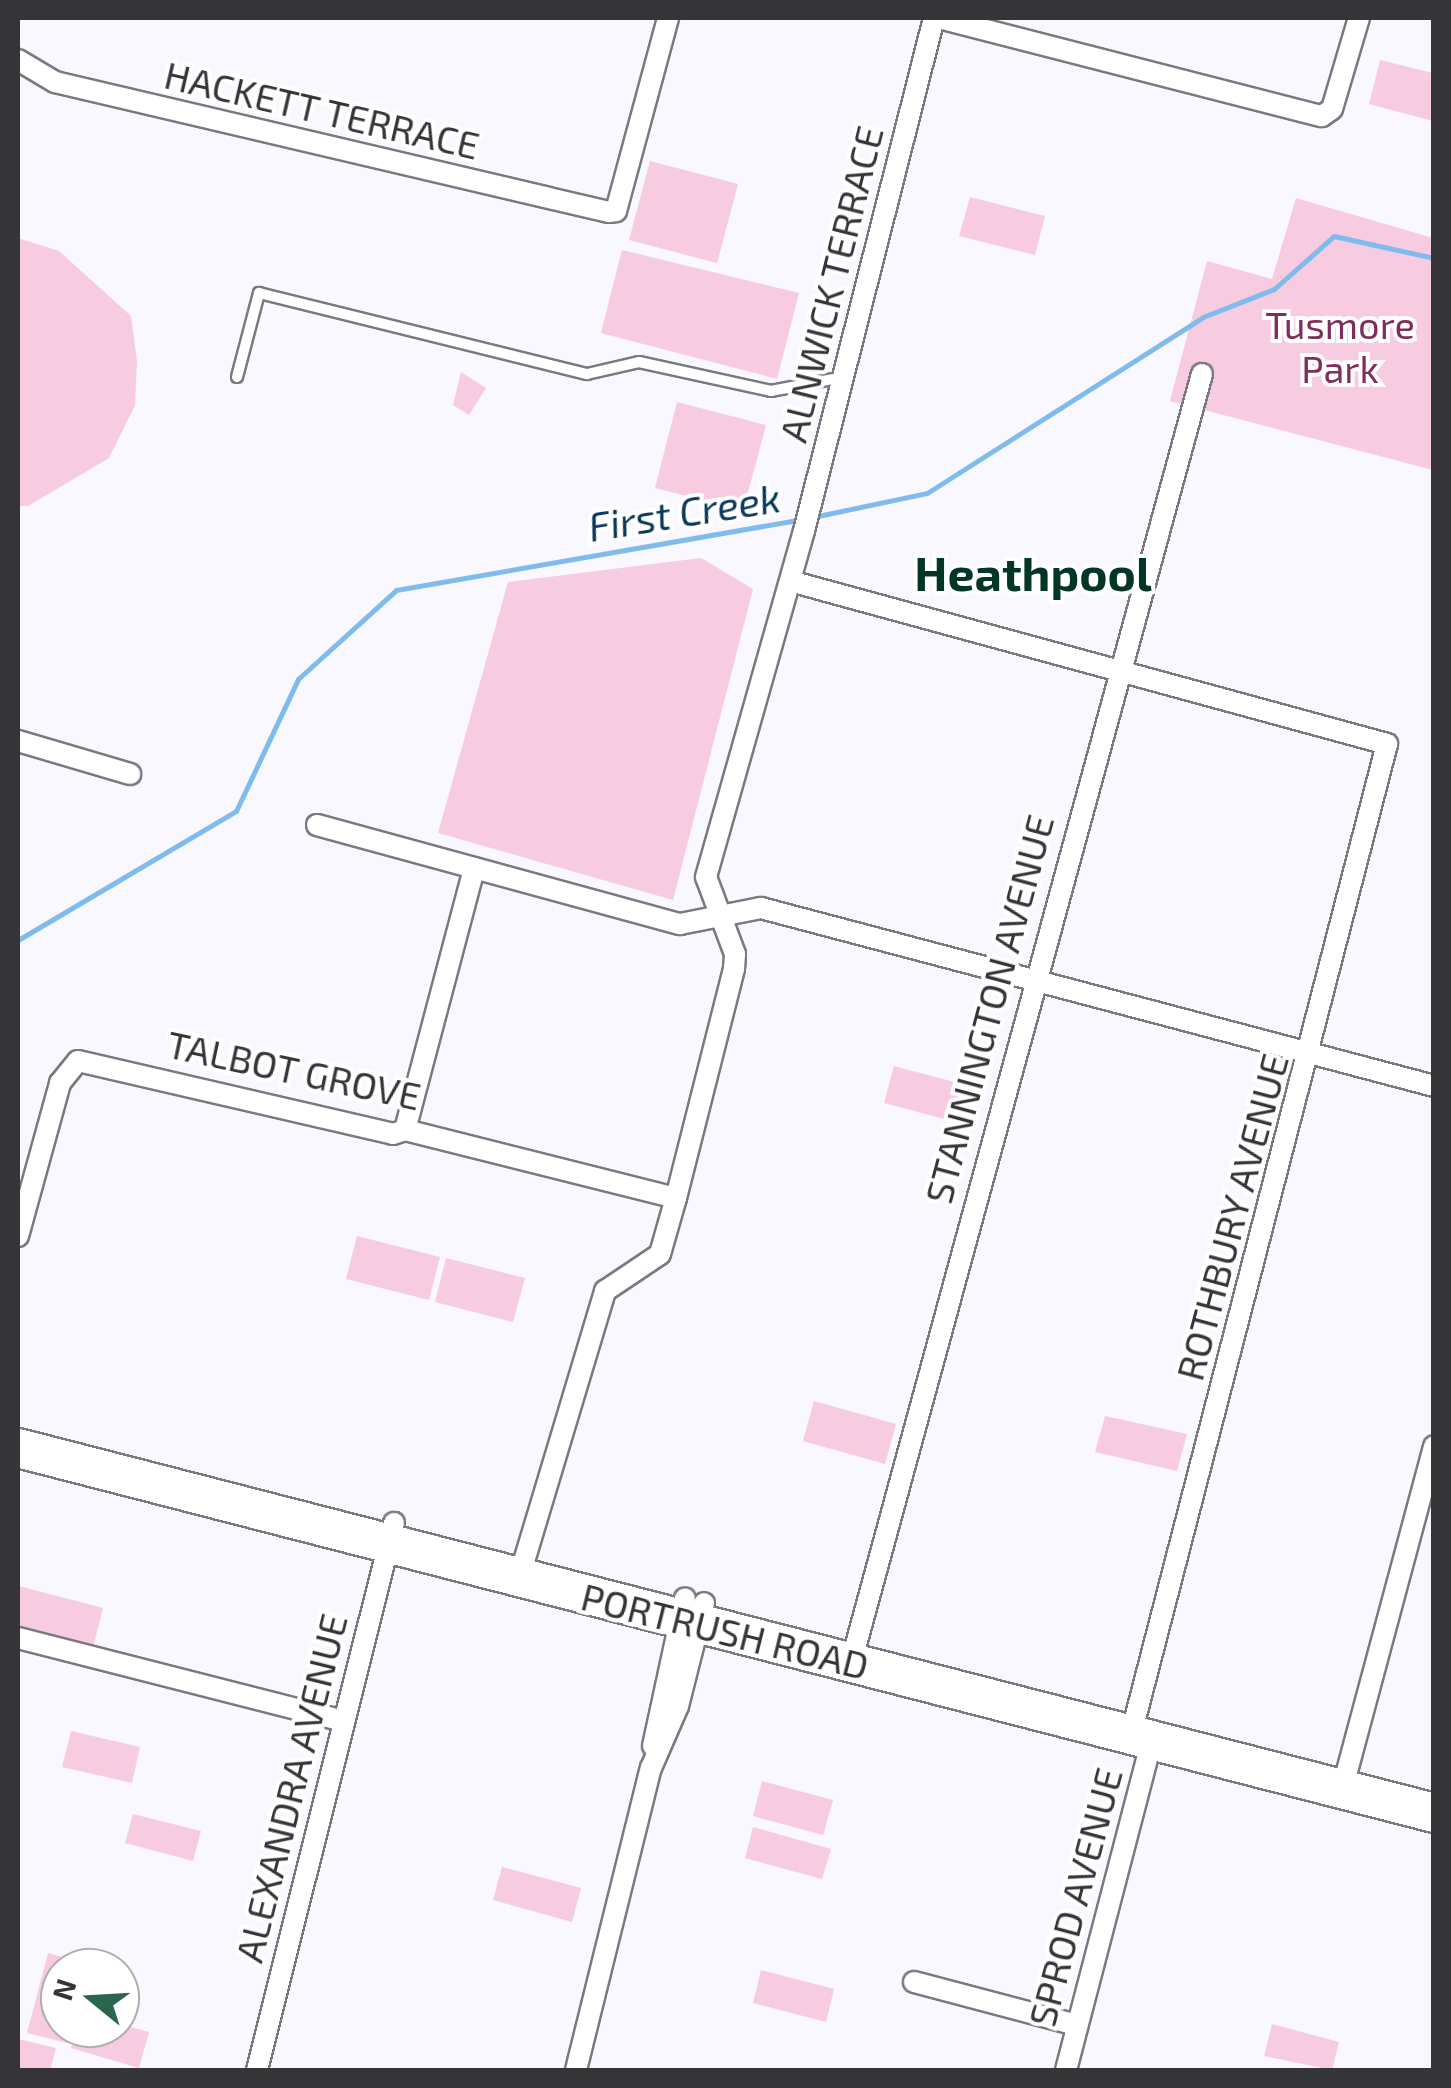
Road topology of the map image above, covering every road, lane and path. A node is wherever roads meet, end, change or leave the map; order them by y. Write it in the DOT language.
graph roads {
  1 [pos="668,18"];
  2 [pos="936,18"];
  3 [pos="1359,18"];
  4 [pos="18,60"];
  5 [pos="1202,374"];
  6 [pos="843,377"];
  7 [pos="237,378"];
  8 [pos="790,580"];
  9 [pos="1118,666"];
  10 [pos="18,741"];
  11 [pos="130,774"];
  12 [pos="318,825"];
  13 [pos="474,868"];
  14 [pos="718,913"];
  15 [pos="1033,976"];
  16 [pos="1312,1054"];
  17 [pos="1434,1086"];
  18 [pos="405,1130"];
  19 [pos="676,1198"];
  20 [pos="18,1236"];
  21 [pos="1434,1446"];
  22 [pos="19,1449"];
  23 [pos="391,1534"];
  24 [pos="522,1567"];
  25 [pos="692,1611"];
  26 [pos="18,1638"];
  27 [pos="854,1653"];
  28 [pos="343,1721"];
  29 [pos="1144,1727"];
  30 [pos="1345,1779"];
  31 [pos="1434,1790"];
  32 [pos="1434,1813"];
  33 [pos="914,1982"];
  34 [pos="1077,2025"];
  35 [pos="257,2070"];
  36 [pos="576,2070"];
  37 [pos="1066,2070"];
  1 -- 4 [label="street, HACKETT TERRACE"];
  2 -- 3 [label="street"];
  2 -- 6 [label="street, ALNWICK TERRACE"];
  5 -- 9 [label="street, STANNINGTON AVENUE"];
  6 -- 7 [label="lane"];
  6 -- 8 [label="street, ALNWICK TERRACE"];
  8 -- 9 [label="street"];
  8 -- 14 [label="street, ALNWICK TERRACE"];
  9 -- 15 [label="street, STANNINGTON AVENUE"];
  9 -- 16 [label="street, ROTHBURY AVENUE"];
  10 -- 11 [label="street"];
  12 -- 13 [label="street"];
  13 -- 14 [label="street"];
  13 -- 18 [label="street"];
  14 -- 15 [label="street"];
  14 -- 19 [label="street, ALNWICK TERRACE"];
  15 -- 16 [label="street"];
  15 -- 27 [label="street, STANNINGTON AVENUE"];
  16 -- 17 [label="street"];
  16 -- 29 [label="street, ROTHBURY AVENUE"];
  18 -- 19 [label="street, TALBOT GROVE"];
  18 -- 20 [label="street, TALBOT GROVE"];
  19 -- 24 [label="street, ALNWICK TERRACE"];
  21 -- 30 [label="street"];
  22 -- 23 [label="highway, PORTRUSH ROAD"];
  23 -- 24 [label="highway, PORTRUSH ROAD"];
  23 -- 28 [label="street, ALEXANDRA AVENUE"];
  24 -- 25 [label="highway, PORTRUSH ROAD"];
  25 -- 27 [label="highway, PORTRUSH ROAD"];
  25 -- 36 [label="street"];
  26 -- 28 [label="street"];
  27 -- 29 [label="highway, PORTRUSH ROAD"];
  28 -- 35 [label="street, ALEXANDRA AVENUE"];
  29 -- 30 [label="highway, PORTRUSH ROAD"];
  29 -- 34 [label="street, SPROD AVENUE"];
  30 -- 31 [label="highway, PORTRUSH ROAD"];
  30 -- 32 [label="highway, PORTRUSH ROAD"];
  33 -- 34 [label="street"];
  34 -- 37 [label="street, SPROD AVENUE"];
}
